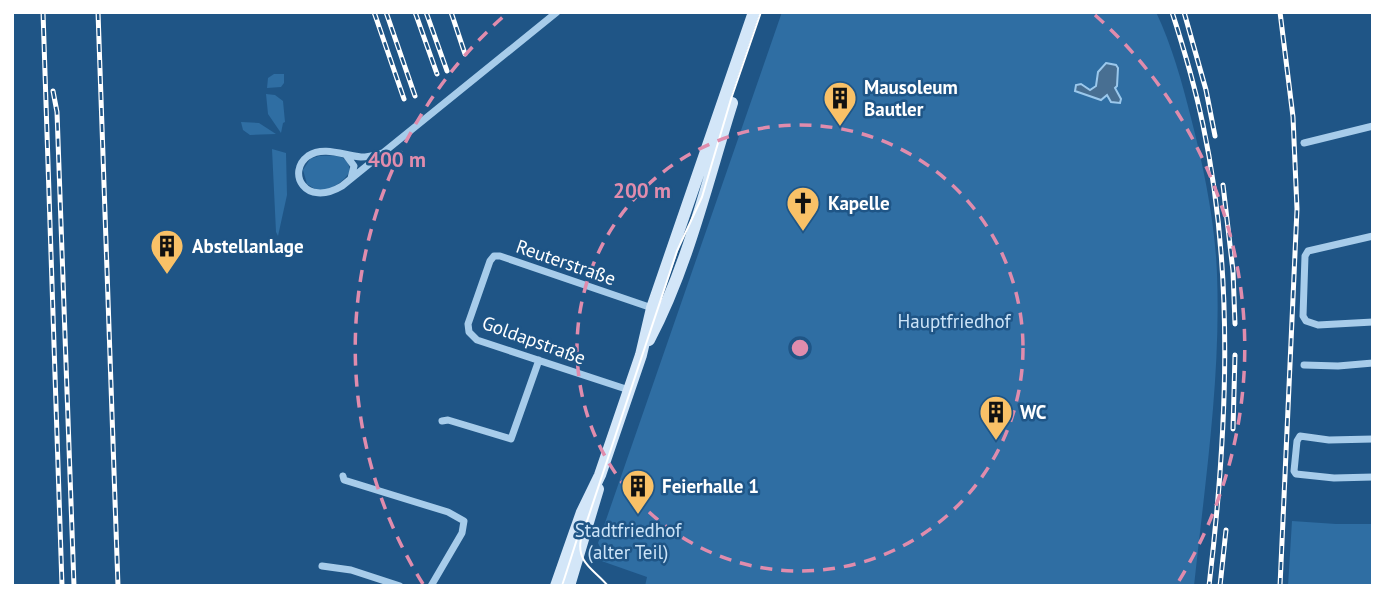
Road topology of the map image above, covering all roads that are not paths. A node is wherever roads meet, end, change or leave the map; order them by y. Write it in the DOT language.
graph roads {
  1 [pos="557,12"];
  2 [pos="754,12"];
  3 [pos="763,12"];
  4 [pos="1373,126"];
  5 [pos="1304,143"];
  6 [pos="340,152"];
  7 [pos="382,153"];
  8 [pos="349,181"];
  9 [pos="680,223"];
  10 [pos="694,228"];
  11 [pos="1373,236"];
  12 [pos="480,291"];
  13 [pos="658,310"];
  14 [pos="1373,322"];
  15 [pos="539,360"];
  16 [pos="1373,363"];
  17 [pos="1304,365"];
  18 [pos="629,390"];
  19 [pos="442,421"];
  20 [pos="1373,439"];
  21 [pos="600,475"];
  22 [pos="343,476"];
  23 [pos="1373,477"];
  24 [pos="322,566"];
  25 [pos="400,586"];
  26 [pos="431,586"];
  27 [pos="556,586"];
  28 [pos="569,586"];
  1 -- 7 [label="street"];
  2 -- 9 [label="main road"];
  3 -- 10 [label="main road"];
  4 -- 5 [label="street"];
  6 -- 7 [label="street"];
  6 -- 8 [label="street"];
  6 -- 8 [label="street"];
  7 -- 8 [label="street"];
  9 -- 10 [label="main road"];
  9 -- 13 [label="main road"];
  10 -- 13 [label="main road"];
  11 -- 14 [label="street"];
  12 -- 13 [label="street, Reuterstraße"];
  12 -- 15 [label="street, Goldapstraße"];
  13 -- 18 [label="main road"];
  15 -- 18 [label="street, Goldapstraße"];
  15 -- 19 [label="street"];
  16 -- 17 [label="street"];
  18 -- 21 [label="main road"];
  20 -- 23 [label="street"];
  21 -- 27 [label="main road"];
  21 -- 28 [label="main road"];
  22 -- 26 [label="street"];
  24 -- 25 [label="street"];
}
